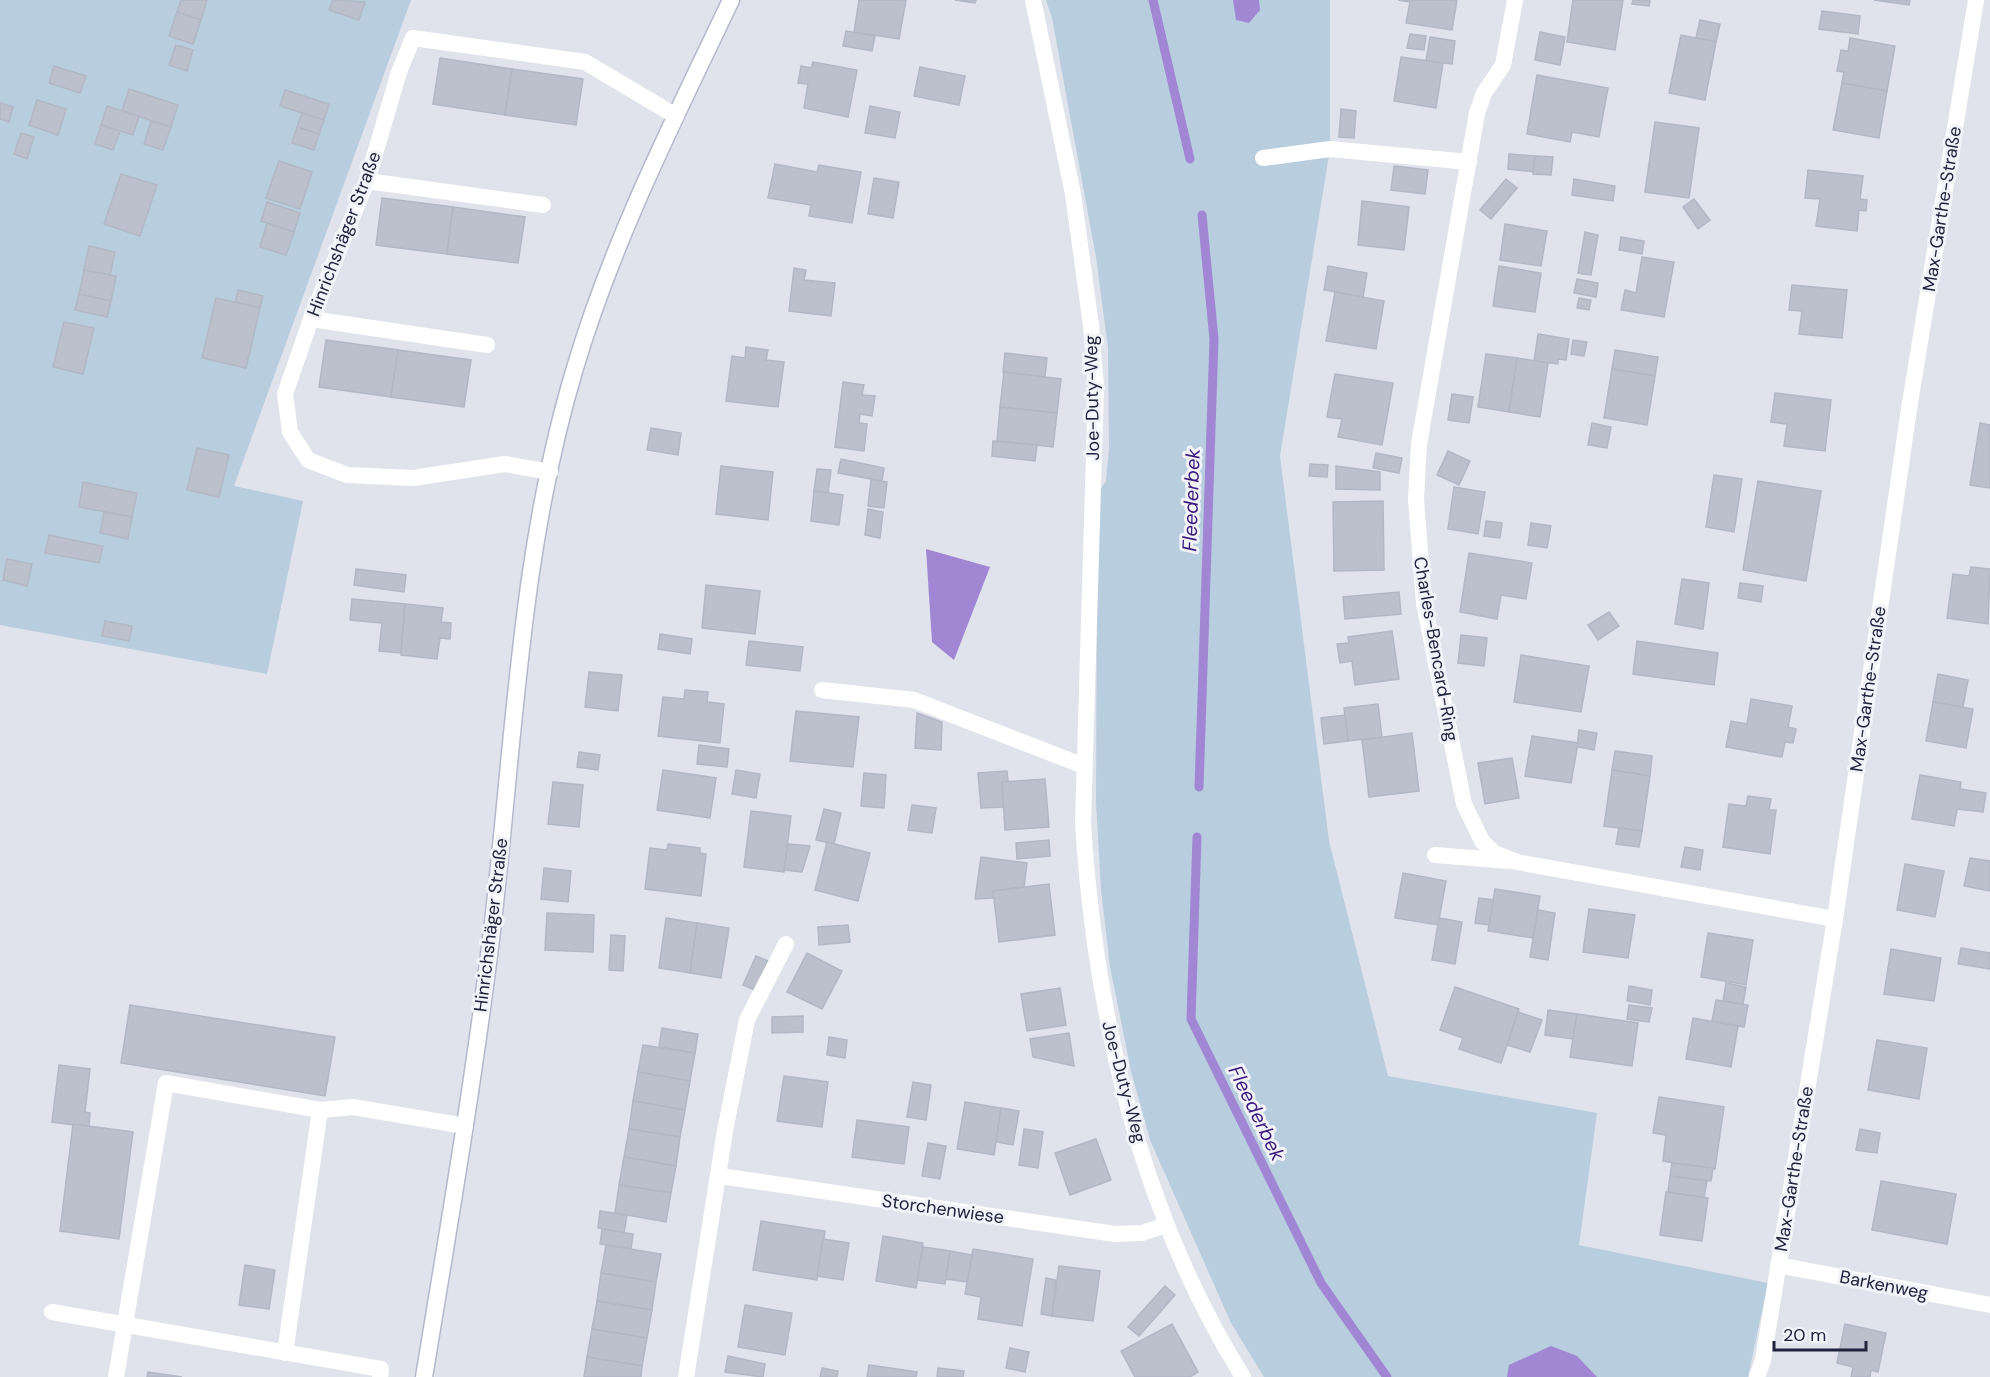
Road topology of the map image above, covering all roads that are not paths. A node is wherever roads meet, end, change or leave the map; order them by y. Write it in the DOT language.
graph roads {
  1 [pos="731,0"];
  2 [pos="1033,0"];
  3 [pos="1515,0"];
  4 [pos="1976,0"];
  5 [pos="676,116"];
  6 [pos="1263,158"];
  7 [pos="1469,162"];
  8 [pos="367,181"];
  9 [pos="543,205"];
  10 [pos="311,319"];
  11 [pos="487,345"];
  12 [pos="550,472"];
  13 [pos="822,690"];
  14 [pos="1084,766"];
  15 [pos="1435,855"];
  16 [pos="1517,862"];
  17 [pos="1835,919"];
  18 [pos="786,944"];
  19 [pos="320,1110"];
  20 [pos="465,1126"];
  21 [pos="720,1176"];
  22 [pos="1166,1225"];
  23 [pos="1778,1265"];
  24 [pos="1990,1305"];
  25 [pos="52,1312"];
  26 [pos="124,1326"];
  27 [pos="285,1353"];
  28 [pos="116,1377"];
  29 [pos="380,1377"];
  30 [pos="423,1377"];
  31 [pos="686,1377"];
  32 [pos="1243,1377"];
  33 [pos="1757,1377"];
  1 -- 5 [label="street, Hinrichshäger Straße"];
  2 -- 14 [label="street, Joe-Duty-Weg"];
  3 -- 7 [label="street, Charles-Bencard-Ring"];
  4 -- 17 [label="street, Max-Garthe-Straße"];
  5 -- 8 [label="street, Hinrichshäger Straße"];
  5 -- 12 [label="street, Hinrichshäger Straße"];
  6 -- 7 [label="street"];
  7 -- 16 [label="street, Charles-Bencard-Ring"];
  8 -- 9 [label="street"];
  8 -- 10 [label="street, Hinrichshäger Straße"];
  10 -- 11 [label="street"];
  10 -- 12 [label="street, Hinrichshäger Straße"];
  12 -- 20 [label="street, Hinrichshäger Straße"];
  13 -- 14 [label="street"];
  14 -- 22 [label="street, Joe-Duty-Weg"];
  15 -- 16 [label="street, Charles-Bencard-Ring"];
  16 -- 17 [label="street, Charles-Bencard-Ring"];
  17 -- 23 [label="street, Max-Garthe-Straße"];
  18 -- 21 [label="street"];
  19 -- 20 [label="street"];
  19 -- 26 [label="street"];
  19 -- 27 [label="street"];
  20 -- 30 [label="street, Hinrichshäger Straße"];
  21 -- 22 [label="street, Storchenwiese"];
  21 -- 31 [label="street"];
  22 -- 32 [label="street, Joe-Duty-Weg"];
  23 -- 24 [label="street, Barkenweg"];
  23 -- 33 [label="street, Max-Garthe-Straße"];
  25 -- 26 [label="street"];
  26 -- 27 [label="street"];
  26 -- 28 [label="street"];
  27 -- 29 [label="street"];
}
